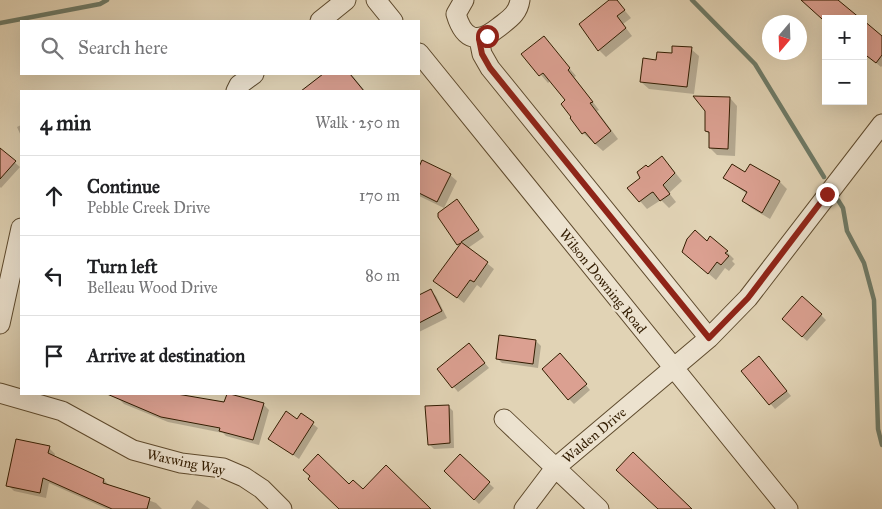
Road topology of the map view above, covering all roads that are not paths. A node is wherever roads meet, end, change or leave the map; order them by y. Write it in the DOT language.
graph roads {
  1 [pos="346,0"];
  2 [pos="376,0"];
  3 [pos="464,0"];
  4 [pos="520,0"];
  5 [pos="321,20"];
  6 [pos="392,20"];
  7 [pos="479,39"];
  8 [pos="420,54"];
  9 [pos="253,75"];
  10 [pos="237,90"];
  11 [pos="882,124"];
  12 [pos="20,233"];
  13 [pos="0,324"];
  14 [pos="709,338"];
  15 [pos="673,369"];
  16 [pos="0,392"];
  17 [pos="504,419"];
  18 [pos="555,468"];
  19 [pos="282,509"];
  20 [pos="524,509"];
  21 [pos="599,509"];
  22 [pos="788,509"];
  1 -- 5 [label="street"];
  2 -- 6 [label="street"];
  3 -- 7 [label="street"];
  4 -- 7 [label="street"];
  7 -- 14 [label="street"];
  8 -- 15 [label="street, Wilson Downing Road"];
  9 -- 10 [label="street"];
  11 -- 14 [label="street, Walden Drive"];
  12 -- 13 [label="street"];
  14 -- 15 [label="street, Walden Drive"];
  15 -- 18 [label="street, Walden Drive"];
  15 -- 22 [label="street, Wilson Downing Road"];
  16 -- 19 [label="street, Waxwing Way"];
  17 -- 18 [label="street"];
  18 -- 20 [label="street, Walden Drive"];
  18 -- 21 [label="street"];
}
